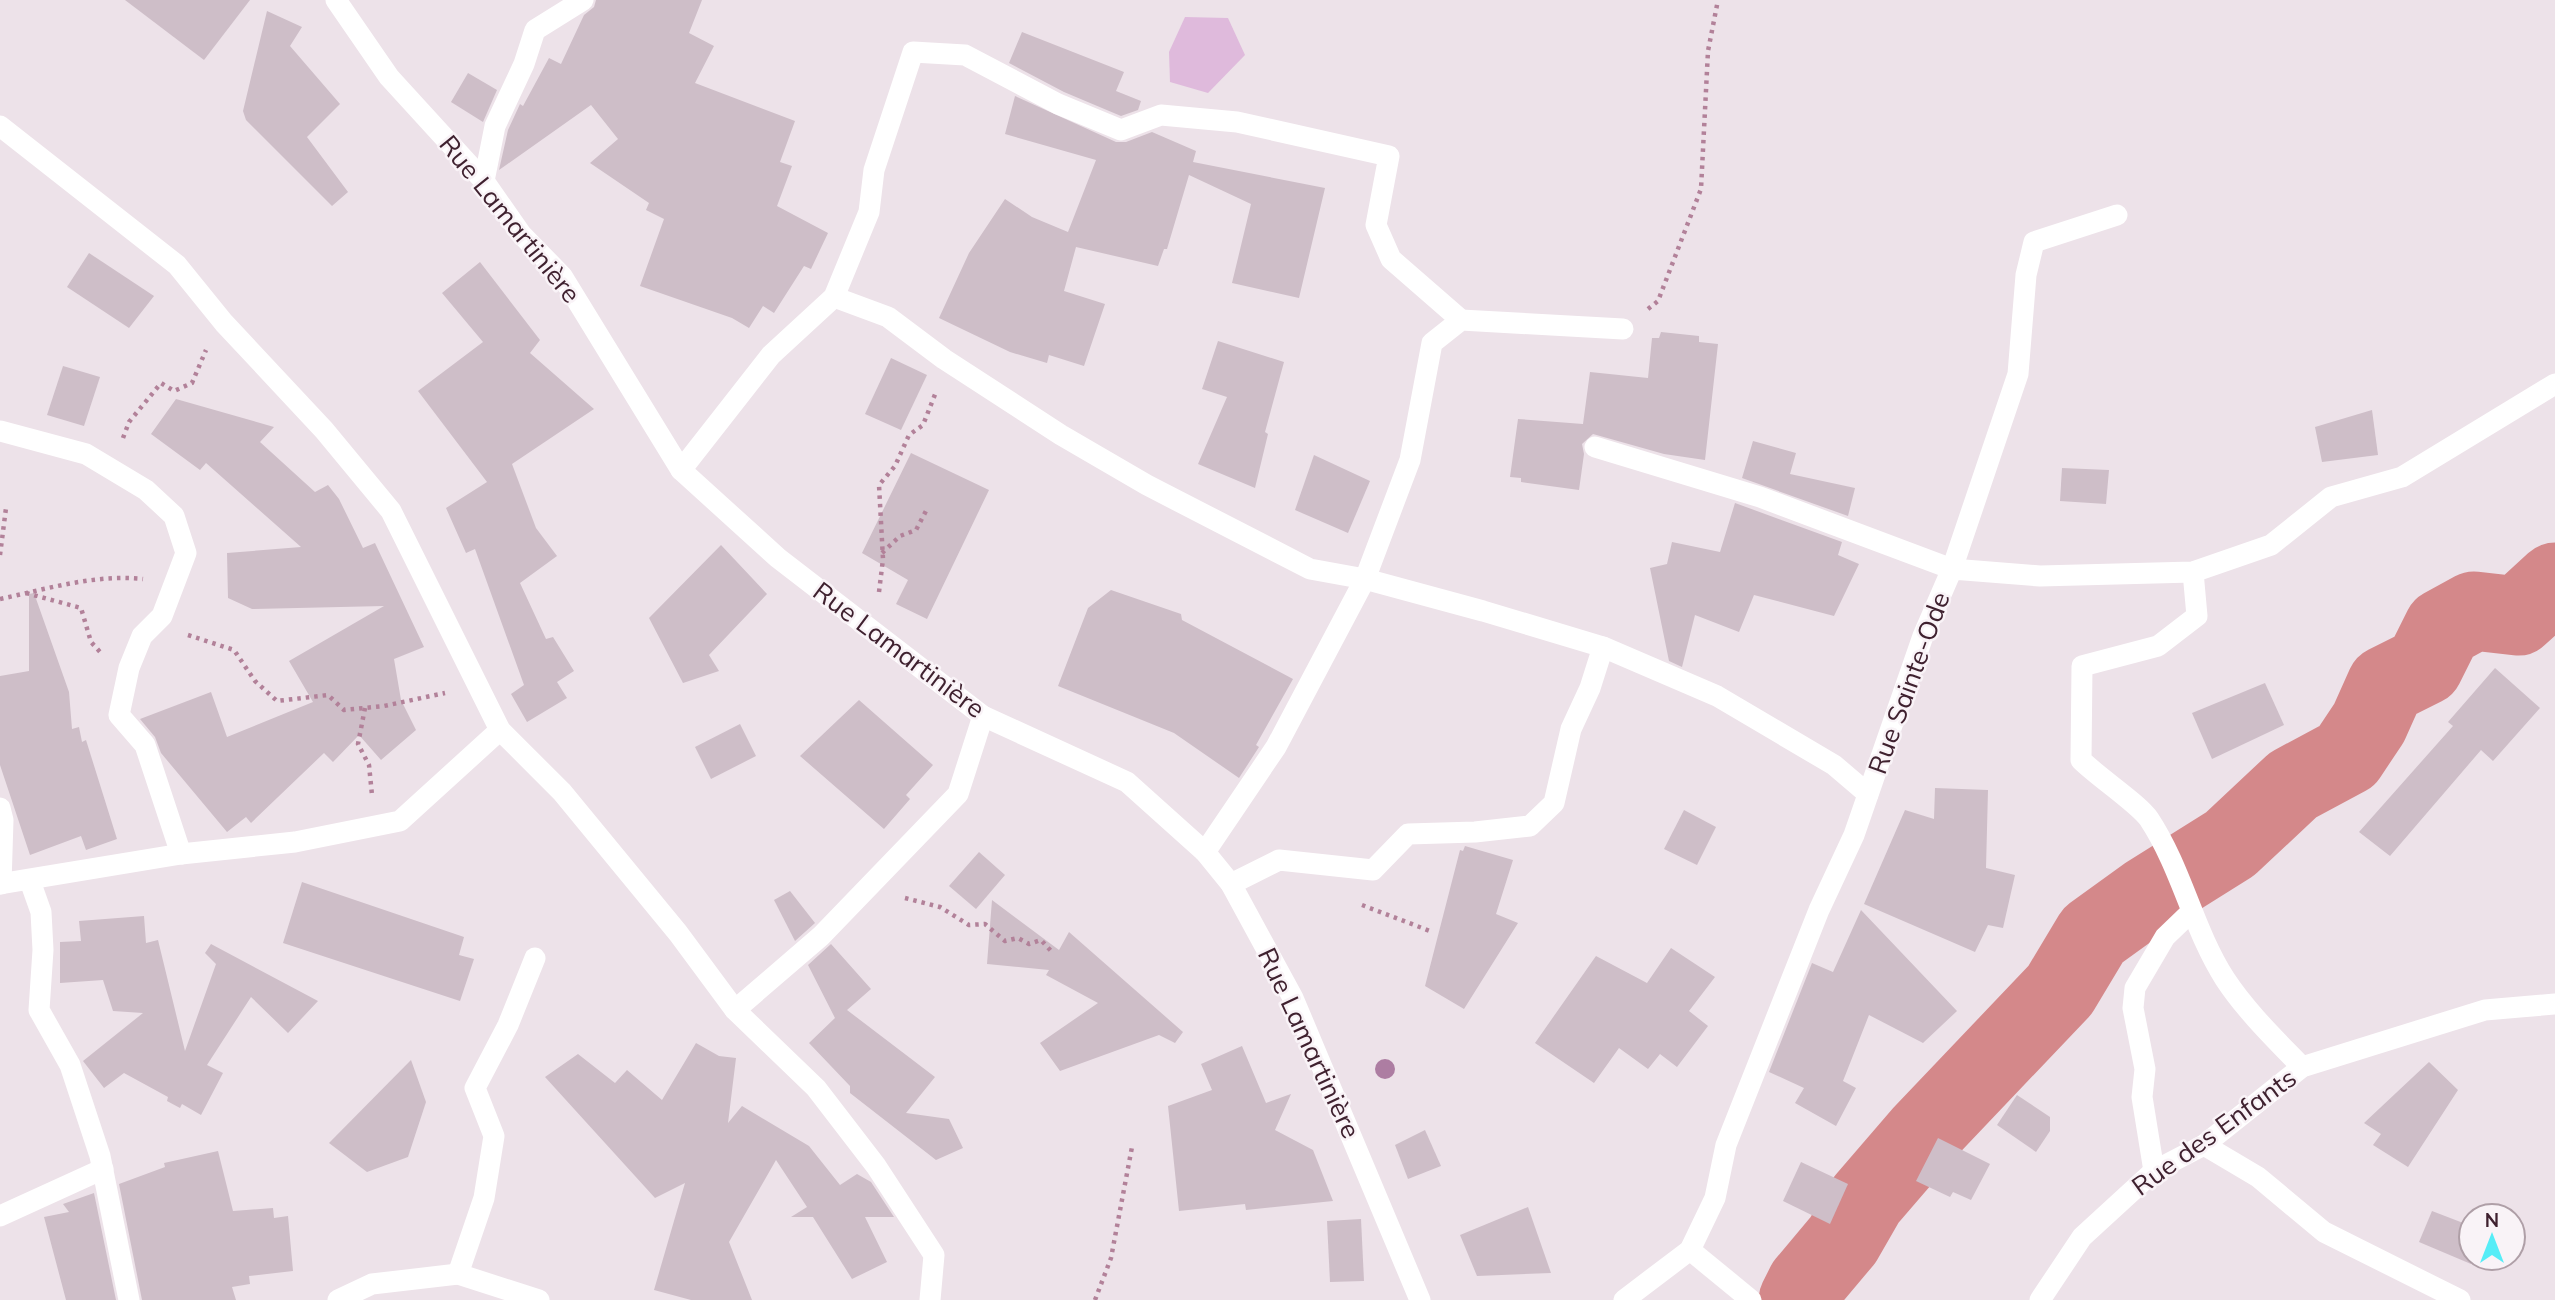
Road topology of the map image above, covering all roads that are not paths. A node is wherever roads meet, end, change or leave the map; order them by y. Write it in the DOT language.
graph roads {
  1 [pos="336,0"];
  2 [pos="583,0"];
  3 [pos="0,126"];
  4 [pos="484,181"];
  5 [pos="2117,215"];
  6 [pos="834,297"];
  7 [pos="1461,320"];
  8 [pos="1623,329"];
  9 [pos="2555,384"];
  10 [pos="0,431"];
  11 [pos="1594,447"];
  12 [pos="681,470"];
  13 [pos="1952,569"];
  14 [pos="2193,572"];
  15 [pos="1365,579"];
  16 [pos="1603,647"];
  17 [pos="983,716"];
  18 [pos="500,730"];
  19 [pos="1868,794"];
  20 [pos="0,808"];
  21 [pos="1205,852"];
  22 [pos="181,855"];
  23 [pos="30,881"];
  24 [pos="1,884"];
  25 [pos="1231,884"];
  26 [pos="2191,912"];
  27 [pos="536,958"];
  28 [pos="2555,1004"];
  29 [pos="735,1010"];
  30 [pos="2302,1067"];
  31 [pos="2204,1145"];
  32 [pos="103,1169"];
  33 [pos="2154,1171"];
  34 [pos="0,1216"];
  35 [pos="1690,1250"];
  36 [pos="458,1274"];
  37 [pos="129,1300"];
  38 [pos="338,1300"];
  39 [pos="539,1300"];
  40 [pos="930,1300"];
  41 [pos="1420,1300"];
  42 [pos="1623,1300"];
  43 [pos="1751,1300"];
  44 [pos="2040,1300"];
  45 [pos="2460,1300"];
  1 -- 4 [label="street, Rue Lamartinière"];
  2 -- 4 [label="street"];
  3 -- 18 [label="street"];
  4 -- 12 [label="street, Rue Lamartinière"];
  5 -- 13 [label="street"];
  6 -- 7 [label="street"];
  6 -- 12 [label="street"];
  6 -- 15 [label="street"];
  7 -- 8 [label="street"];
  7 -- 15 [label="street"];
  9 -- 14 [label="street, Rue Sainte-Ode"];
  10 -- 22 [label="street"];
  11 -- 13 [label="street"];
  12 -- 17 [label="street, Rue Lamartinière"];
  13 -- 14 [label="street, Rue Sainte-Ode"];
  13 -- 19 [label="street, Rue Sainte-Ode"];
  14 -- 26 [label="street"];
  15 -- 16 [label="street"];
  15 -- 21 [label="street"];
  16 -- 19 [label="street"];
  16 -- 25 [label="street"];
  17 -- 21 [label="street, Rue Lamartinière"];
  17 -- 29 [label="street"];
  18 -- 22 [label="street"];
  18 -- 29 [label="street"];
  19 -- 35 [label="street, Rue Sainte-Ode"];
  20 -- 24 [label="street"];
  21 -- 25 [label="street, Rue Lamartinière"];
  22 -- 23 [label="street"];
  23 -- 24 [label="street"];
  23 -- 32 [label="street"];
  25 -- 41 [label="street, Rue Lamartinière"];
  26 -- 30 [label="street"];
  26 -- 33 [label="street"];
  27 -- 36 [label="street"];
  28 -- 30 [label="street, Rue des Enfants"];
  29 -- 40 [label="street"];
  30 -- 31 [label="street, Rue des Enfants"];
  31 -- 33 [label="street, Rue des Enfants"];
  31 -- 45 [label="street"];
  32 -- 34 [label="street"];
  32 -- 37 [label="street"];
  33 -- 44 [label="street, Rue des Enfants"];
  35 -- 42 [label="street, Rue Sainte-Ode"];
  35 -- 43 [label="street"];
  36 -- 38 [label="street"];
  36 -- 39 [label="street"];
}
